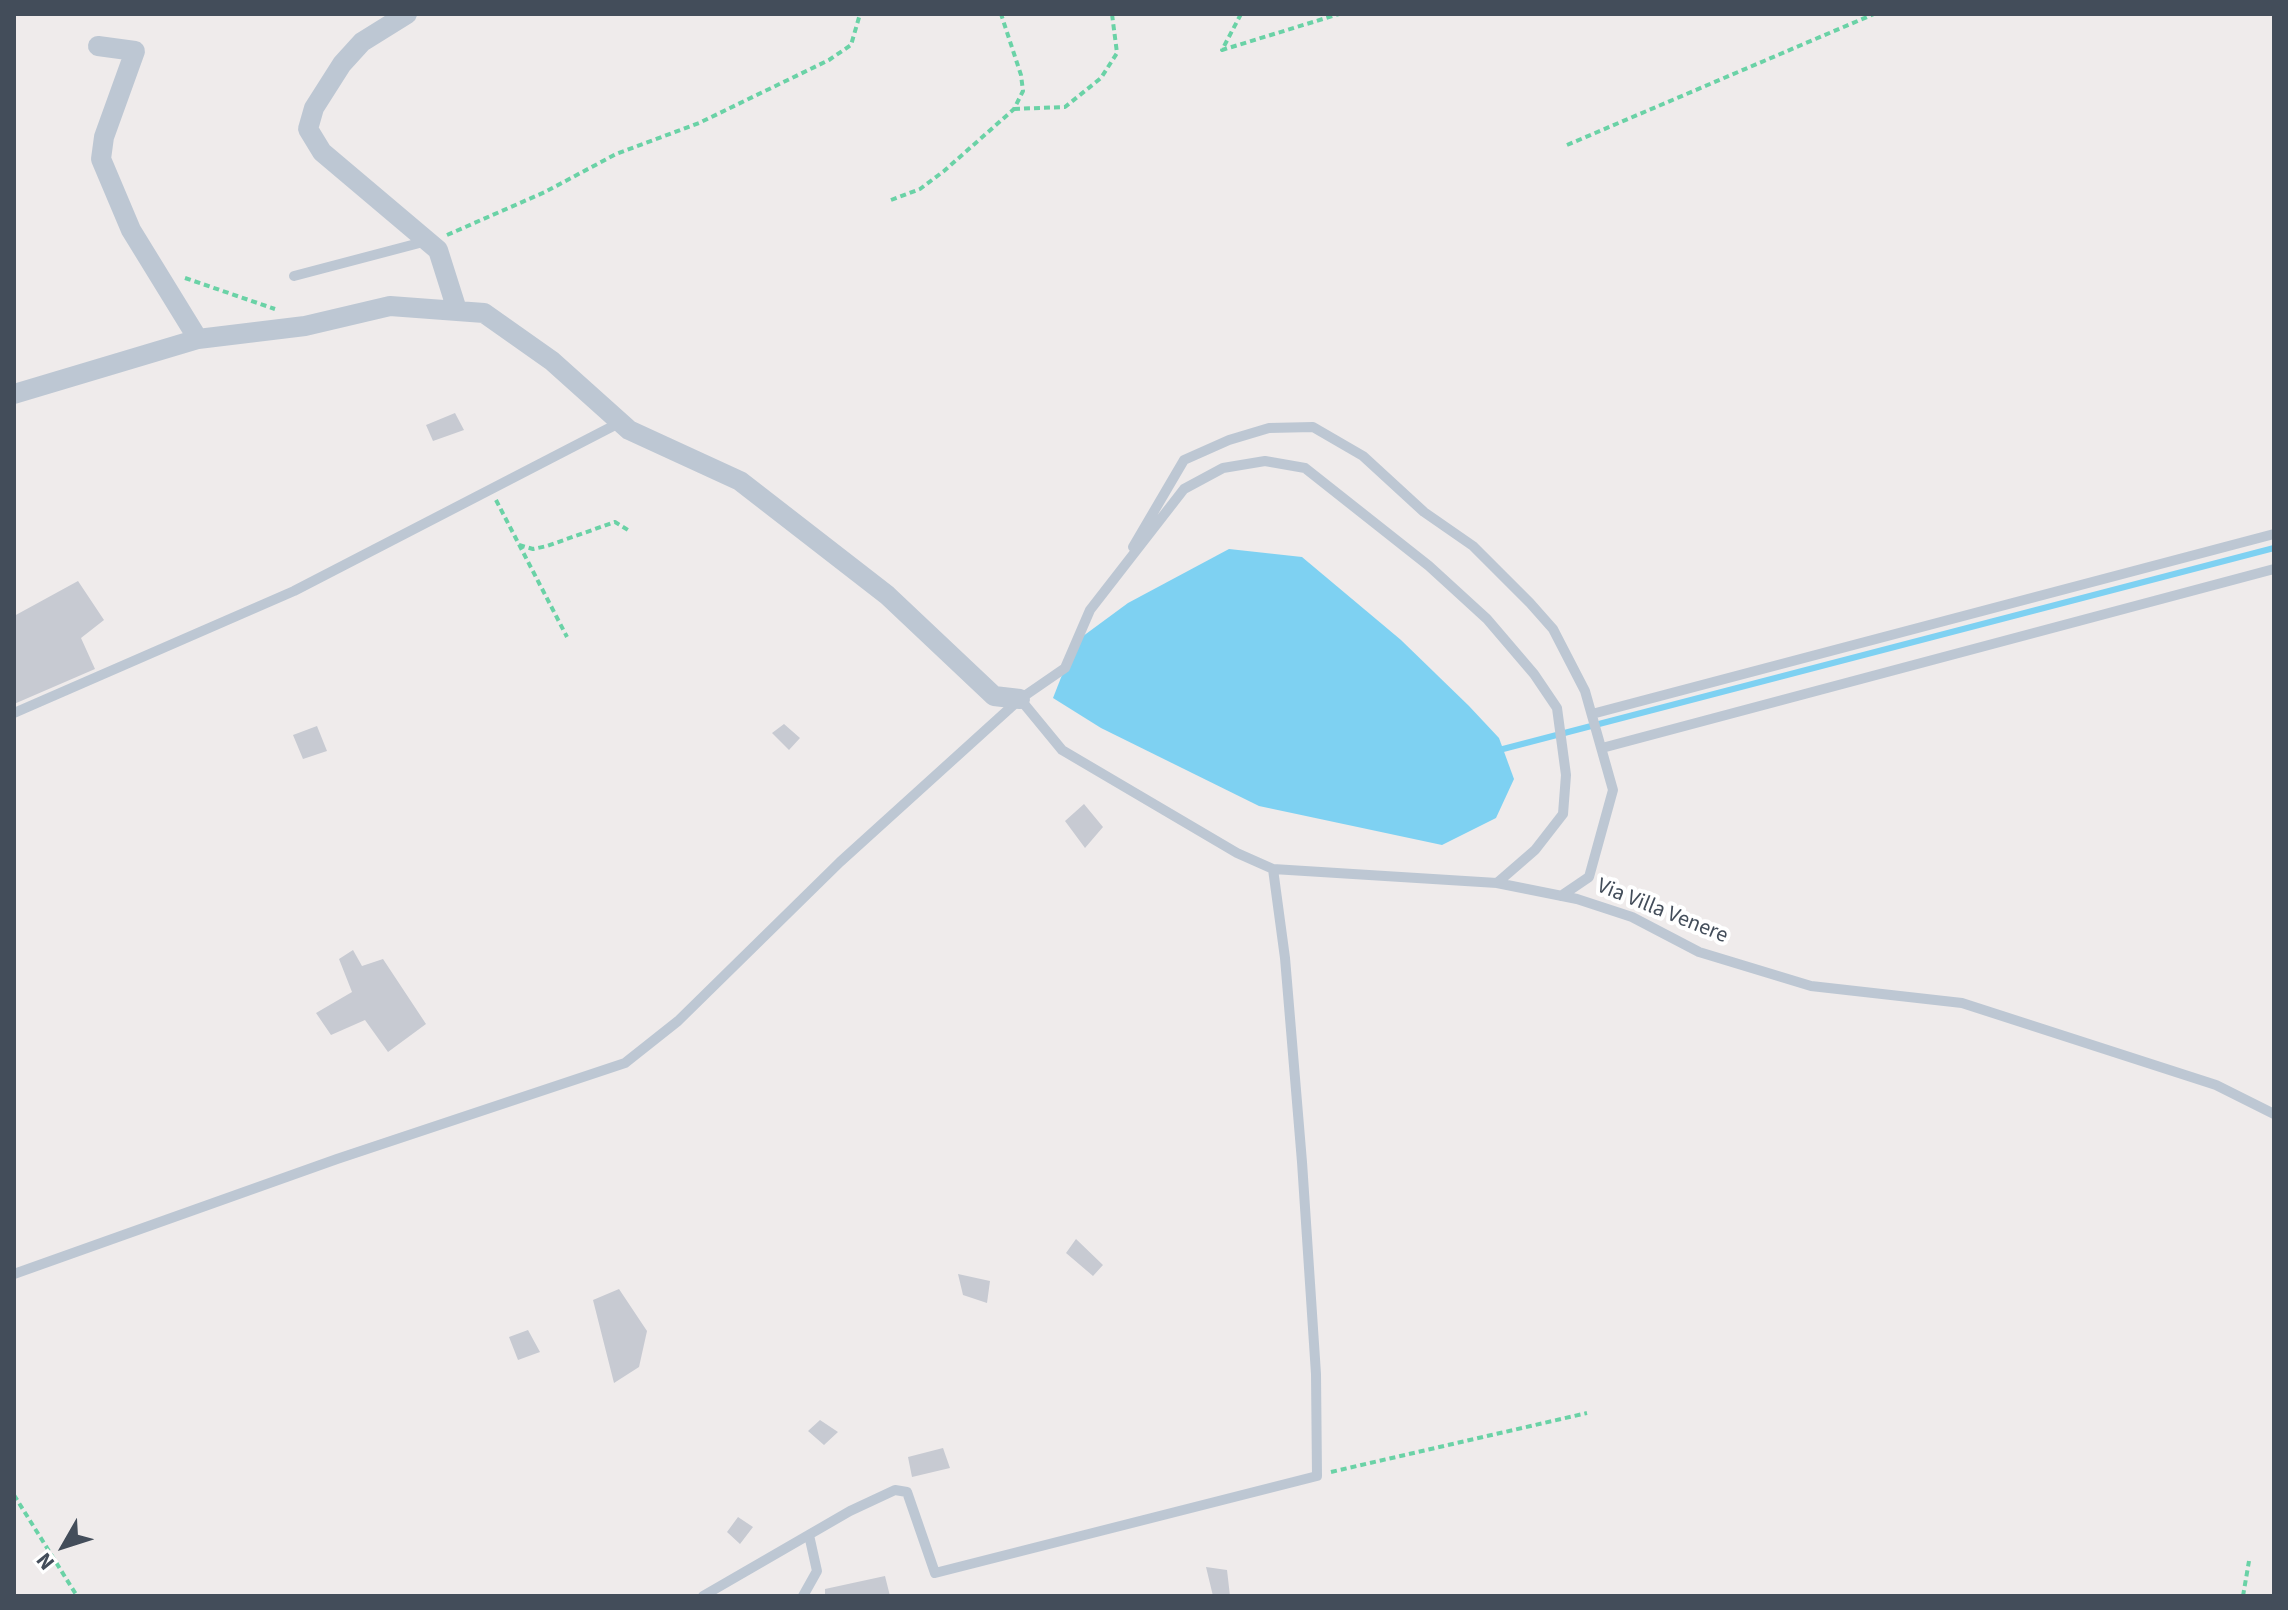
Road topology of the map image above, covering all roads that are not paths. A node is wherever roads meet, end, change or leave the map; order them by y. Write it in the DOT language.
graph roads {
  1 [pos="407,14"];
  2 [pos="98,46"];
  3 [pos="432,246"];
  4 [pos="294,276"];
  5 [pos="457,310"];
  6 [pos="198,339"];
  7 [pos="14,394"];
  8 [pos="619,423"];
  9 [pos="2274,534"];
  10 [pos="2274,569"];
  11 [pos="1121,570"];
  12 [pos="1020,699"];
  13 [pos="14,713"];
  14 [pos="1592,715"];
  15 [pos="1602,748"];
  16 [pos="1273,869"];
  17 [pos="1497,883"];
  18 [pos="1561,896"];
  19 [pos="2274,1114"];
  20 [pos="14,1274"];
  21 [pos="809,1535"];
  22 [pos="703,1596"];
  23 [pos="803,1596"];
  1 -- 3 [label="street"];
  2 -- 6 [label="street"];
  3 -- 4 [label="lane"];
  3 -- 5 [label="street"];
  5 -- 6 [label="street"];
  5 -- 8 [label="street"];
  6 -- 7 [label="street"];
  8 -- 12 [label="street"];
  8 -- 13 [label="lane"];
  9 -- 14 [label="lane"];
  10 -- 15 [label="lane"];
  11 -- 12 [label="lane"];
  11 -- 14 [label="lane"];
  11 -- 17 [label="lane"];
  12 -- 16 [label="lane, Via Villa Venere"];
  12 -- 20 [label="lane"];
  14 -- 15 [label="lane"];
  15 -- 18 [label="lane"];
  16 -- 17 [label="lane, Via Villa Venere"];
  16 -- 21 [label="lane"];
  17 -- 18 [label="lane, Via Villa Venere"];
  18 -- 19 [label="lane, Via Villa Venere"];
  21 -- 22 [label="lane"];
  21 -- 23 [label="lane"];
}
